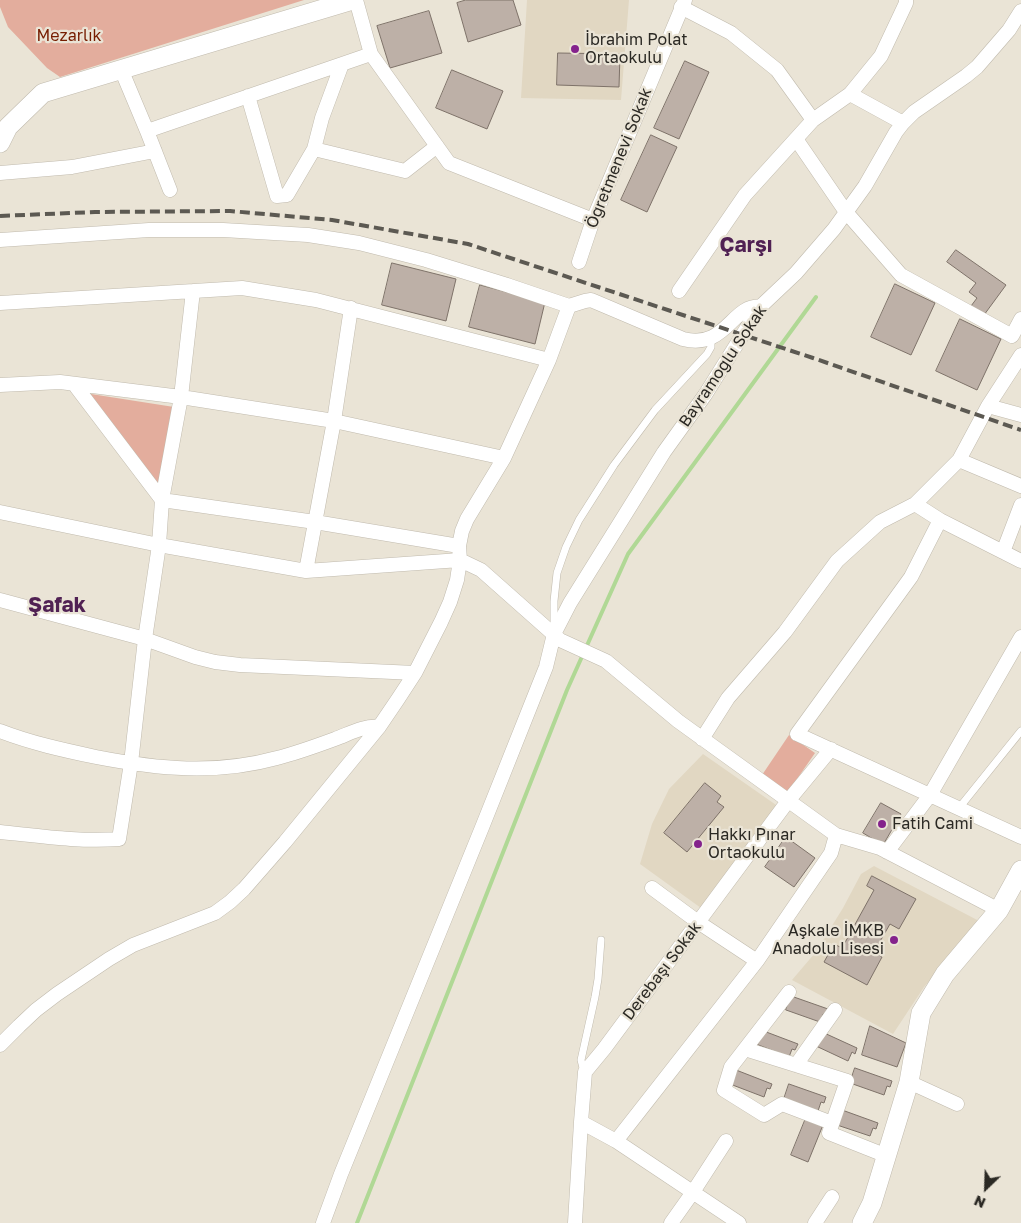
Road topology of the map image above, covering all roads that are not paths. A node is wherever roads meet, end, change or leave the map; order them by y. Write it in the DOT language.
graph roads {
  1 [pos="354,0"];
  2 [pos="906,0"];
  3 [pos="683,4"];
  4 [pos="1021,11"];
  5 [pos="371,54"];
  6 [pos="342,64"];
  7 [pos="121,69"];
  8 [pos="850,94"];
  9 [pos="248,96"];
  10 [pos="814,120"];
  11 [pos="903,124"];
  12 [pos="147,131"];
  13 [pos="796,139"];
  14 [pos="0,143"];
  15 [pos="437,146"];
  16 [pos="314,149"];
  17 [pos="155,151"];
  18 [pos="0,173"];
  19 [pos="170,190"];
  20 [pos="846,212"];
  21 [pos="593,220"];
  22 [pos="0,240"];
  23 [pos="579,262"];
  24 [pos="193,291"];
  25 [pos="679,291"];
  26 [pos="0,303"];
  27 [pos="569,306"];
  28 [pos="351,308"];
  29 [pos="760,308"];
  30 [pos="1021,319"];
  31 [pos="711,338"];
  32 [pos="1021,356"];
  33 [pos="549,360"];
  34 [pos="74,384"];
  35 [pos="0,385"];
  36 [pos="180,398"];
  37 [pos="988,406"];
  38 [pos="1021,415"];
  39 [pos="334,421"];
  40 [pos="504,458"];
  41 [pos="959,460"];
  42 [pos="1021,486"];
  43 [pos="162,500"];
  44 [pos="915,504"];
  45 [pos="1021,505"];
  46 [pos="0,512"];
  47 [pos="940,520"];
  48 [pos="315,522"];
  49 [pos="159,545"];
  50 [pos="459,546"];
  51 [pos="1003,552"];
  52 [pos="460,560"];
  53 [pos="1021,561"];
  54 [pos="306,571"];
  55 [pos="0,600"];
  56 [pos="557,637"];
  57 [pos="1021,638"];
  58 [pos="144,639"];
  59 [pos="1015,662"];
  60 [pos="415,673"];
  61 [pos="379,727"];
  62 [pos="0,731"];
  63 [pos="1021,731"];
  64 [pos="702,739"];
  65 [pos="831,749"];
  66 [pos="131,764"];
  67 [pos="930,795"];
  68 [pos="788,801"];
  69 [pos="959,808"];
  70 [pos="0,832"];
  71 [pos="836,835"];
  72 [pos="1021,837"];
  73 [pos="887,852"];
  74 [pos="1021,870"];
  75 [pos="652,888"];
  76 [pos="999,910"];
  77 [pos="698,922"];
  78 [pos="601,940"];
  79 [pos="757,961"];
  80 [pos="789,992"];
  81 [pos="835,1010"];
  82 [pos="0,1045"];
  83 [pos="746,1049"];
  84 [pos="796,1065"];
  85 [pos="585,1072"];
  86 [pos="909,1082"];
  87 [pos="957,1104"];
  88 [pos="581,1122"];
  89 [pos="832,1123"];
  90 [pos="616,1141"];
  91 [pos="726,1141"];
  92 [pos="887,1156"];
  93 [pos="693,1192"];
  94 [pos="832,1197"];
  95 [pos="323,1223"];
  96 [pos="575,1223"];
  97 [pos="671,1223"];
  98 [pos="739,1223"];
  99 [pos="815,1223"];
  100 [pos="862,1223"];
  1 -- 5 [label="street"];
  1 -- 7 [label="street"];
  2 -- 8 [label="street"];
  3 -- 10 [label="street"];
  3 -- 21 [label="street, Öğretmenevi Sokak"];
  4 -- 11 [label="street, Bayramoğlu Sokak"];
  5 -- 6 [label="street"];
  5 -- 15 [label="street"];
  6 -- 9 [label="street"];
  6 -- 16 [label="street"];
  7 -- 12 [label="street"];
  7 -- 14 [label="street"];
  8 -- 10 [label="street"];
  8 -- 11 [label="street"];
  9 -- 12 [label="street"];
  9 -- 16 [label="street"];
  10 -- 13 [label="street"];
  11 -- 20 [label="street, Bayramoğlu Sokak"];
  12 -- 17 [label="street"];
  13 -- 20 [label="street"];
  13 -- 25 [label="street"];
  15 -- 16 [label="street"];
  15 -- 21 [label="street"];
  17 -- 18 [label="street"];
  17 -- 19 [label="street"];
  20 -- 29 [label="street, Bayramoğlu Sokak"];
  20 -- 30 [label="street"];
  21 -- 23 [label="street, Öğretmenevi Sokak"];
  22 -- 27 [label="street"];
  24 -- 26 [label="street"];
  24 -- 28 [label="street"];
  24 -- 36 [label="street"];
  27 -- 31 [label="street"];
  27 -- 33 [label="street"];
  28 -- 33 [label="street"];
  28 -- 39 [label="street"];
  29 -- 31 [label="street"];
  29 -- 56 [label="street, Bayramoğlu Sokak"];
  31 -- 56 [label="lane"];
  32 -- 37 [label="street"];
  33 -- 40 [label="street"];
  34 -- 35 [label="street"];
  34 -- 36 [label="street"];
  34 -- 43 [label="street"];
  36 -- 39 [label="street"];
  36 -- 43 [label="street"];
  37 -- 38 [label="street"];
  37 -- 41 [label="street"];
  39 -- 40 [label="street"];
  39 -- 48 [label="street"];
  40 -- 50 [label="street"];
  41 -- 42 [label="street"];
  41 -- 44 [label="street"];
  43 -- 48 [label="street"];
  43 -- 49 [label="street"];
  44 -- 47 [label="street"];
  44 -- 64 [label="street"];
  45 -- 51 [label="street"];
  46 -- 49 [label="street"];
  47 -- 51 [label="street"];
  47 -- 65 [label="street"];
  48 -- 50 [label="street"];
  48 -- 54 [label="street"];
  49 -- 54 [label="street"];
  49 -- 58 [label="street"];
  50 -- 52 [label="street"];
  51 -- 53 [label="street"];
  52 -- 54 [label="street"];
  52 -- 56 [label="street"];
  52 -- 60 [label="street"];
  55 -- 58 [label="street"];
  56 -- 64 [label="street"];
  56 -- 95 [label="street, Bayramoğlu Sokak"];
  57 -- 59 [label="street"];
  58 -- 60 [label="street"];
  58 -- 66 [label="street"];
  59 -- 67 [label="street"];
  60 -- 61 [label="street"];
  61 -- 66 [label="street"];
  61 -- 82 [label="street"];
  62 -- 66 [label="street"];
  63 -- 69 [label="lane"];
  64 -- 68 [label="street"];
  65 -- 67 [label="street"];
  65 -- 68 [label="street, Derebaşı Sokak"];
  66 -- 70 [label="street"];
  67 -- 69 [label="street"];
  67 -- 73 [label="street"];
  68 -- 71 [label="street"];
  68 -- 77 [label="street, Derebaşı Sokak"];
  69 -- 72 [label="street"];
  71 -- 73 [label="street"];
  71 -- 79 [label="street"];
  73 -- 76 [label="street"];
  74 -- 76 [label="street"];
  75 -- 77 [label="street"];
  76 -- 86 [label="street"];
  77 -- 79 [label="street"];
  77 -- 85 [label="street, Derebaşı Sokak"];
  78 -- 85 [label="lane"];
  79 -- 90 [label="street"];
  80 -- 83 [label="street"];
  81 -- 84 [label="street"];
  83 -- 84 [label="street"];
  83 -- 89 [label="street"];
  84 -- 89 [label="street"];
  85 -- 88 [label="street"];
  86 -- 87 [label="street"];
  86 -- 92 [label="street"];
  88 -- 90 [label="street"];
  88 -- 96 [label="street"];
  89 -- 92 [label="street"];
  90 -- 93 [label="street"];
  91 -- 93 [label="street"];
  92 -- 100 [label="street"];
  93 -- 97 [label="street"];
  93 -- 98 [label="street"];
  94 -- 99 [label="street"];
}
